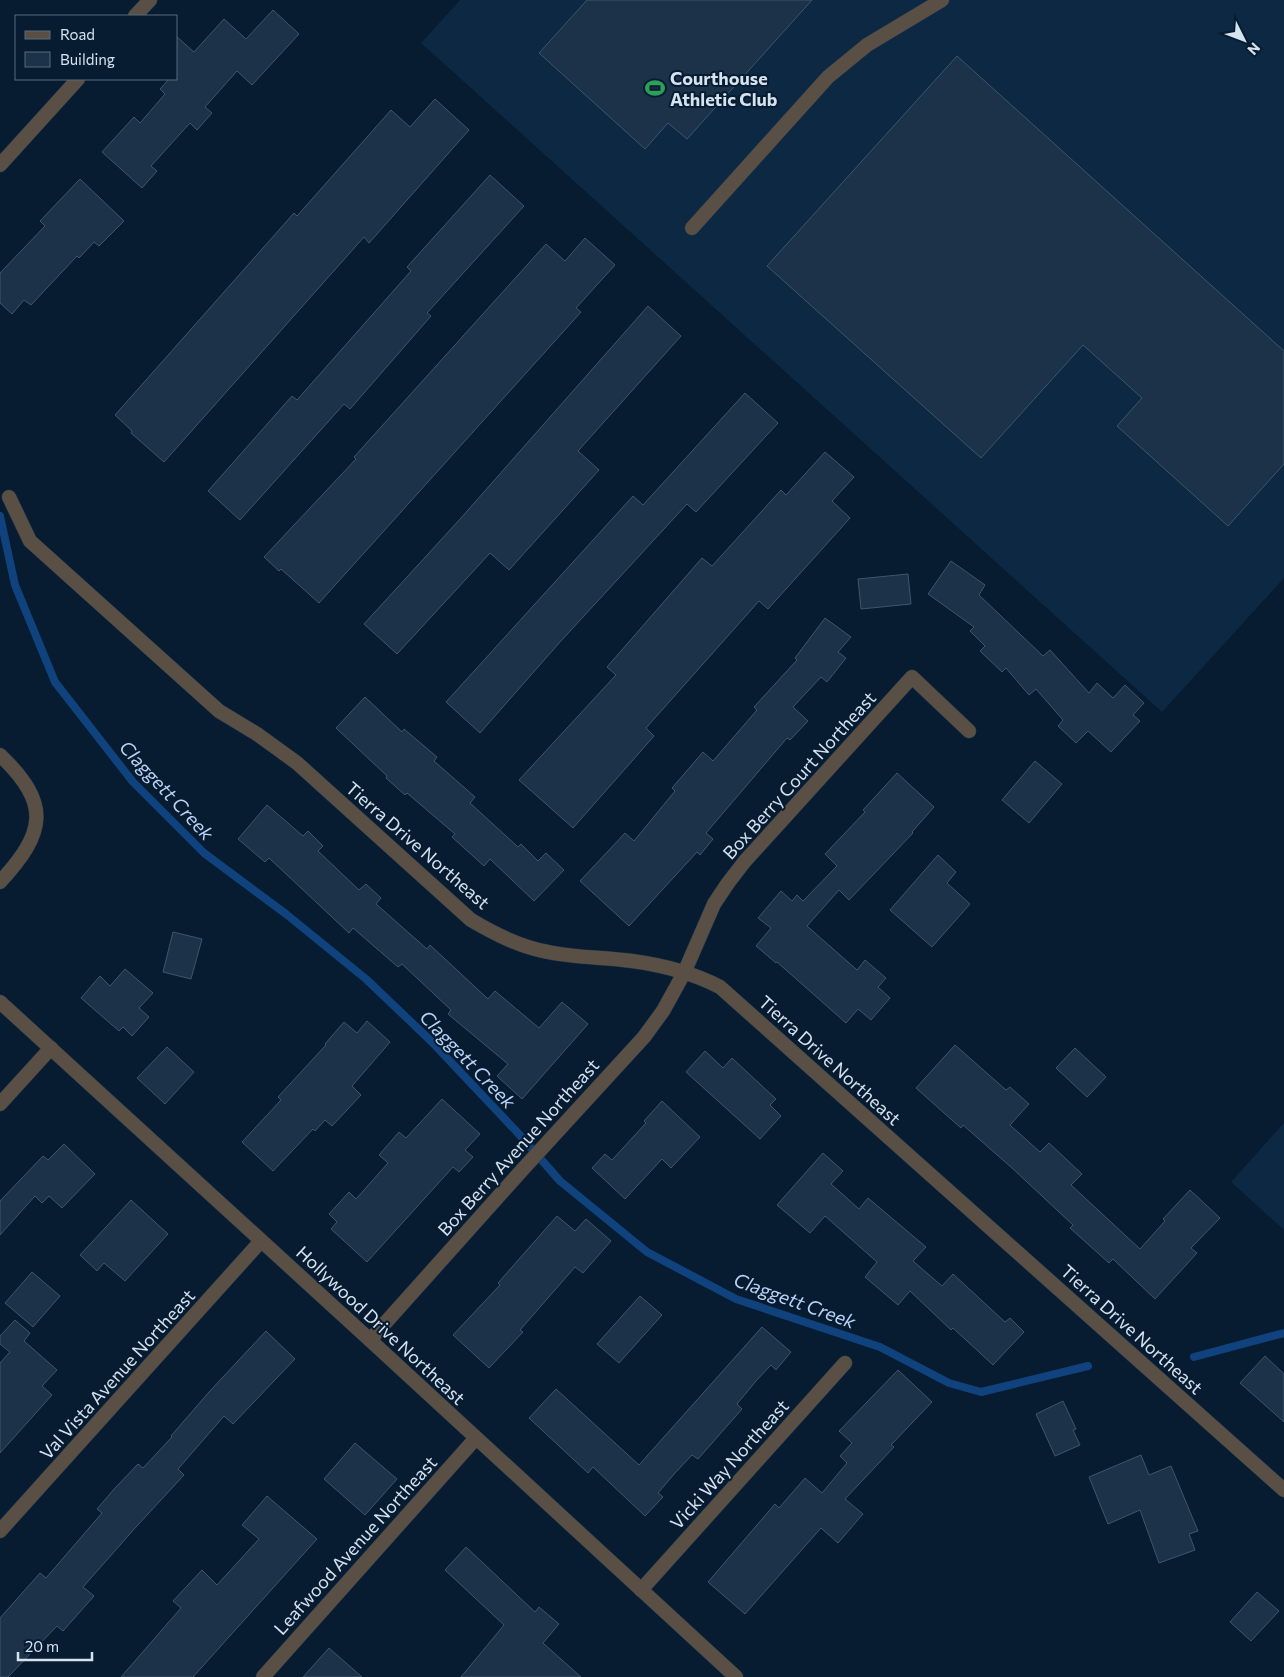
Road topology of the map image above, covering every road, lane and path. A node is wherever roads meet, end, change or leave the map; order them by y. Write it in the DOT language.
graph roads {
  1 [pos="150,0"];
  2 [pos="942,0"];
  3 [pos="136,15"];
  4 [pos="77,80"];
  5 [pos="0,165"];
  6 [pos="692,228"];
  7 [pos="9,497"];
  8 [pos="969,731"];
  9 [pos="0,755"];
  10 [pos="0,882"];
  11 [pos="684,972"];
  12 [pos="0,1002"];
  13 [pos="51,1048"];
  14 [pos="0,1104"];
  15 [pos="261,1240"];
  16 [pos="370,1340"];
  17 [pos="845,1363"];
  18 [pos="476,1438"];
  19 [pos="1284,1490"];
  20 [pos="0,1532"];
  21 [pos="641,1590"];
  22 [pos="263,1677"];
  23 [pos="736,1677"];
  1 -- 3 [label="street"];
  2 -- 6 [label="street"];
  4 -- 5 [label="street"];
  7 -- 11 [label="street, Tierra Drive Northeast"];
  8 -- 11 [label="street, Box Berry Court Northeast"];
  9 -- 10 [label="street"];
  11 -- 16 [label="street, Box Berry Avenue Northeast"];
  11 -- 19 [label="street, Tierra Drive Northeast"];
  12 -- 13 [label="street, Hollywood Drive Northeast"];
  13 -- 14 [label="street"];
  13 -- 15 [label="street, Hollywood Drive Northeast"];
  15 -- 16 [label="street, Hollywood Drive Northeast"];
  15 -- 20 [label="street, Val Vista Avenue Northeast"];
  16 -- 18 [label="street, Hollywood Drive Northeast"];
  17 -- 21 [label="street, Vicki Way Northeast"];
  18 -- 21 [label="street, Hollywood Drive Northeast"];
  18 -- 22 [label="street, Leafwood Avenue Northeast"];
  21 -- 23 [label="street, Hollywood Drive Northeast"];
}
